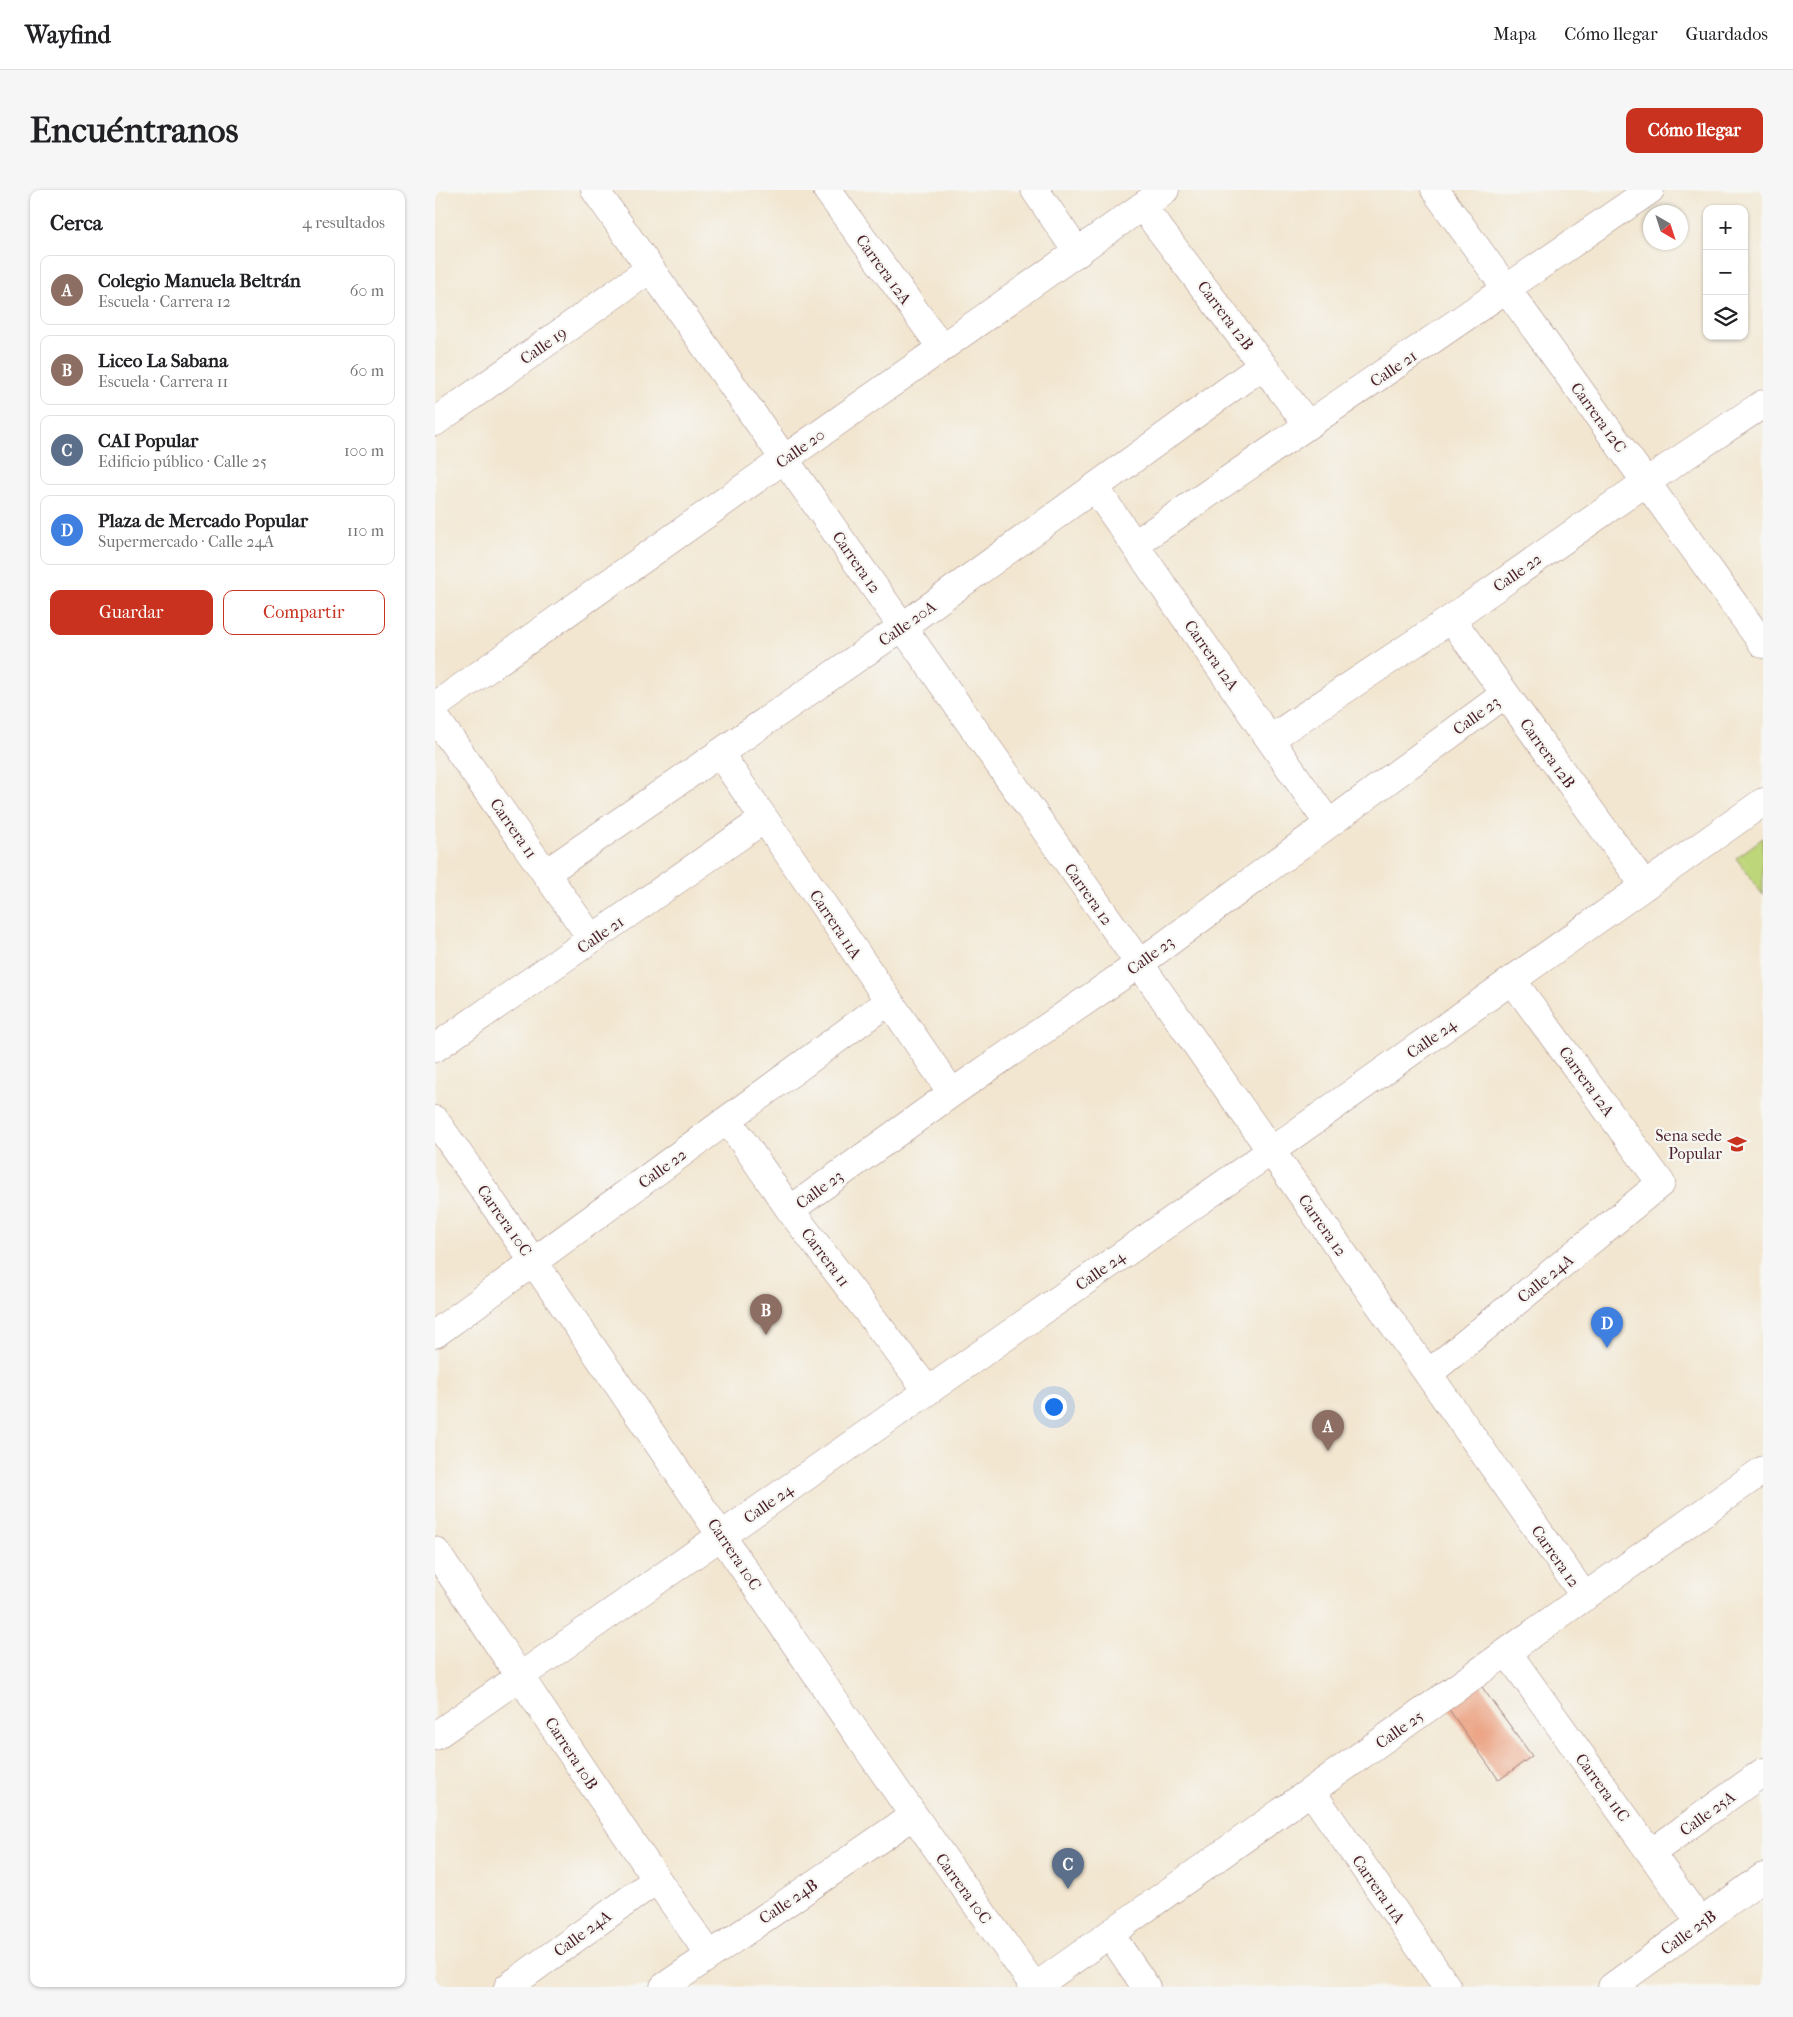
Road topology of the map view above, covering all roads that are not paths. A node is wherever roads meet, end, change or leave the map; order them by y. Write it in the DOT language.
graph roads {
  1 [pos="595,190"];
  2 [pos="827,190"];
  3 [pos="1035,190"];
  4 [pos="1165,190"];
  5 [pos="1435,190"];
  6 [pos="1650,190"];
  7 [pos="1142,206"];
  8 [pos="1078,253"];
  9 [pos="650,269"];
  10 [pos="1507,290"];
  11 [pos="942,348"];
  12 [pos="1263,364"];
  13 [pos="1763,404"];
  14 [pos="435,422"];
  15 [pos="1308,425"];
  16 [pos="785,459"];
  17 [pos="1646,482"];
  18 [pos="1095,488"];
  19 [pos="1135,544"];
  20 [pos="1451,619"];
  21 [pos="902,627"];
  22 [pos="1763,644"];
  23 [pos="1505,694"];
  24 [pos="435,706"];
  25 [pos="435,717"];
  26 [pos="1270,739"];
  27 [pos="720,754"];
  28 [pos="1763,802"];
  29 [pos="765,819"];
  30 [pos="1328,823"];
  31 [pos="545,873"];
  32 [pos="1645,886"];
  33 [pos="592,939"];
  34 [pos="1139,964"];
  35 [pos="1512,980"];
  36 [pos="889,1001"];
  37 [pos="435,1048"];
  38 [pos="952,1093"];
  39 [pos="435,1120"];
  40 [pos="727,1120"];
  41 [pos="1271,1151"];
  42 [pos="1661,1182"];
  43 [pos="791,1210"];
  44 [pos="534,1262"];
  45 [pos="435,1334"];
  46 [pos="1428,1374"];
  47 [pos="928,1391"];
  48 [pos="1763,1470"];
  49 [pos="722,1535"];
  50 [pos="435,1551"];
  51 [pos="1585,1597"];
  52 [pos="1507,1652"];
  53 [pos="521,1675"];
  54 [pos="435,1736"];
  55 [pos="1763,1772"];
  56 [pos="1311,1791"];
  57 [pos="913,1816"];
  58 [pos="1651,1853"];
  59 [pos="1763,1876"];
  60 [pos="656,1880"];
  61 [pos="1700,1922"];
  62 [pos="1110,1934"];
  63 [pos="709,1954"];
  64 [pos="508,1987"];
  65 [pos="665,1987"];
  66 [pos="1035,1987"];
  67 [pos="1146,1987"];
  68 [pos="1447,1987"];
  69 [pos="1612,1987"];
  1 -- 9 [label="street, Carrera 12"];
  2 -- 11 [label="street, Carrera 12A"];
  3 -- 8 [label="street"];
  4 -- 7 [label="street, Calle 20"];
  5 -- 10 [label="street, Carrera 12C"];
  6 -- 10 [label="street, Calle 21"];
  7 -- 8 [label="street, Calle 20"];
  7 -- 12 [label="street, Carrera 12B"];
  8 -- 11 [label="street, Calle 20"];
  9 -- 14 [label="street, Calle 19"];
  9 -- 16 [label="street, Carrera 12"];
  10 -- 15 [label="street, Calle 21"];
  10 -- 17 [label="street, Carrera 12C"];
  11 -- 16 [label="street, Calle 20"];
  12 -- 15 [label="street, Carrera 12B"];
  12 -- 18 [label="street, Calle 20A"];
  13 -- 17 [label="street, Calle 22"];
  15 -- 19 [label="street, Calle 21"];
  16 -- 21 [label="street, Carrera 12"];
  16 -- 24 [label="street, Calle 20"];
  17 -- 20 [label="street, Calle 22"];
  17 -- 22 [label="street, Carrera 12C"];
  18 -- 19 [label="street, Carrera 12A"];
  18 -- 21 [label="street, Calle 20A"];
  19 -- 26 [label="street, Carrera 12A"];
  20 -- 23 [label="street, Carrera 12B"];
  20 -- 26 [label="street, Calle 22"];
  21 -- 27 [label="street, Calle 20A"];
  21 -- 34 [label="street, Carrera 12"];
  23 -- 30 [label="street, Calle 23"];
  23 -- 32 [label="street, Carrera 12B"];
  25 -- 31 [label="street, Carrera 11"];
  26 -- 30 [label="street, Carrera 12A"];
  27 -- 29 [label="street, Carrera 11A"];
  27 -- 31 [label="street, Calle 20A"];
  28 -- 32 [label="street, Calle 24"];
  29 -- 33 [label="street, Calle 21"];
  29 -- 36 [label="street, Carrera 11A"];
  30 -- 34 [label="street, Calle 23"];
  31 -- 33 [label="street, Carrera 11"];
  32 -- 35 [label="street, Calle 24"];
  33 -- 37 [label="street, Calle 21"];
  34 -- 38 [label="street, Calle 23"];
  34 -- 41 [label="street, Carrera 12"];
  35 -- 41 [label="street, Calle 24"];
  35 -- 42 [label="street, Carrera 12A"];
  36 -- 38 [label="street, Carrera 11A"];
  36 -- 40 [label="street, Calle 22"];
  38 -- 43 [label="street, Calle 23"];
  39 -- 44 [label="street, Carrera 10C"];
  40 -- 43 [label="street, Carrera 11"];
  40 -- 44 [label="street, Calle 22"];
  41 -- 46 [label="street, Carrera 12"];
  41 -- 47 [label="street, Calle 24"];
  42 -- 46 [label="street, Calle 24A"];
  43 -- 47 [label="street, Carrera 11"];
  44 -- 45 [label="street, Calle 22"];
  44 -- 49 [label="street, Carrera 10C"];
  46 -- 51 [label="street, Carrera 12"];
  47 -- 49 [label="street, Calle 24"];
  48 -- 51 [label="street, Calle 25"];
  49 -- 53 [label="street, Calle 24"];
  49 -- 57 [label="street, Carrera 10C"];
  50 -- 53 [label="street, Carrera 10B"];
  51 -- 52 [label="street, Calle 25"];
  52 -- 56 [label="street, Calle 25"];
  52 -- 58 [label="street, Carrera 11C"];
  53 -- 54 [label="street, Calle 24"];
  53 -- 60 [label="street, Carrera 10B"];
  55 -- 58 [label="street, Calle 25A"];
  56 -- 62 [label="street, Calle 25"];
  56 -- 68 [label="street, Carrera 11A"];
  57 -- 63 [label="street, Calle 24B"];
  57 -- 66 [label="street, Carrera 10C"];
  58 -- 61 [label="street, Carrera 11C"];
  59 -- 61 [label="street, Calle 25B"];
  60 -- 63 [label="street, Carrera 10B"];
  60 -- 64 [label="street, Calle 24A"];
  61 -- 69 [label="street, Calle 25B"];
  62 -- 66 [label="street, Calle 25"];
  62 -- 67 [label="street"];
  63 -- 65 [label="street, Calle 24B"];
}
